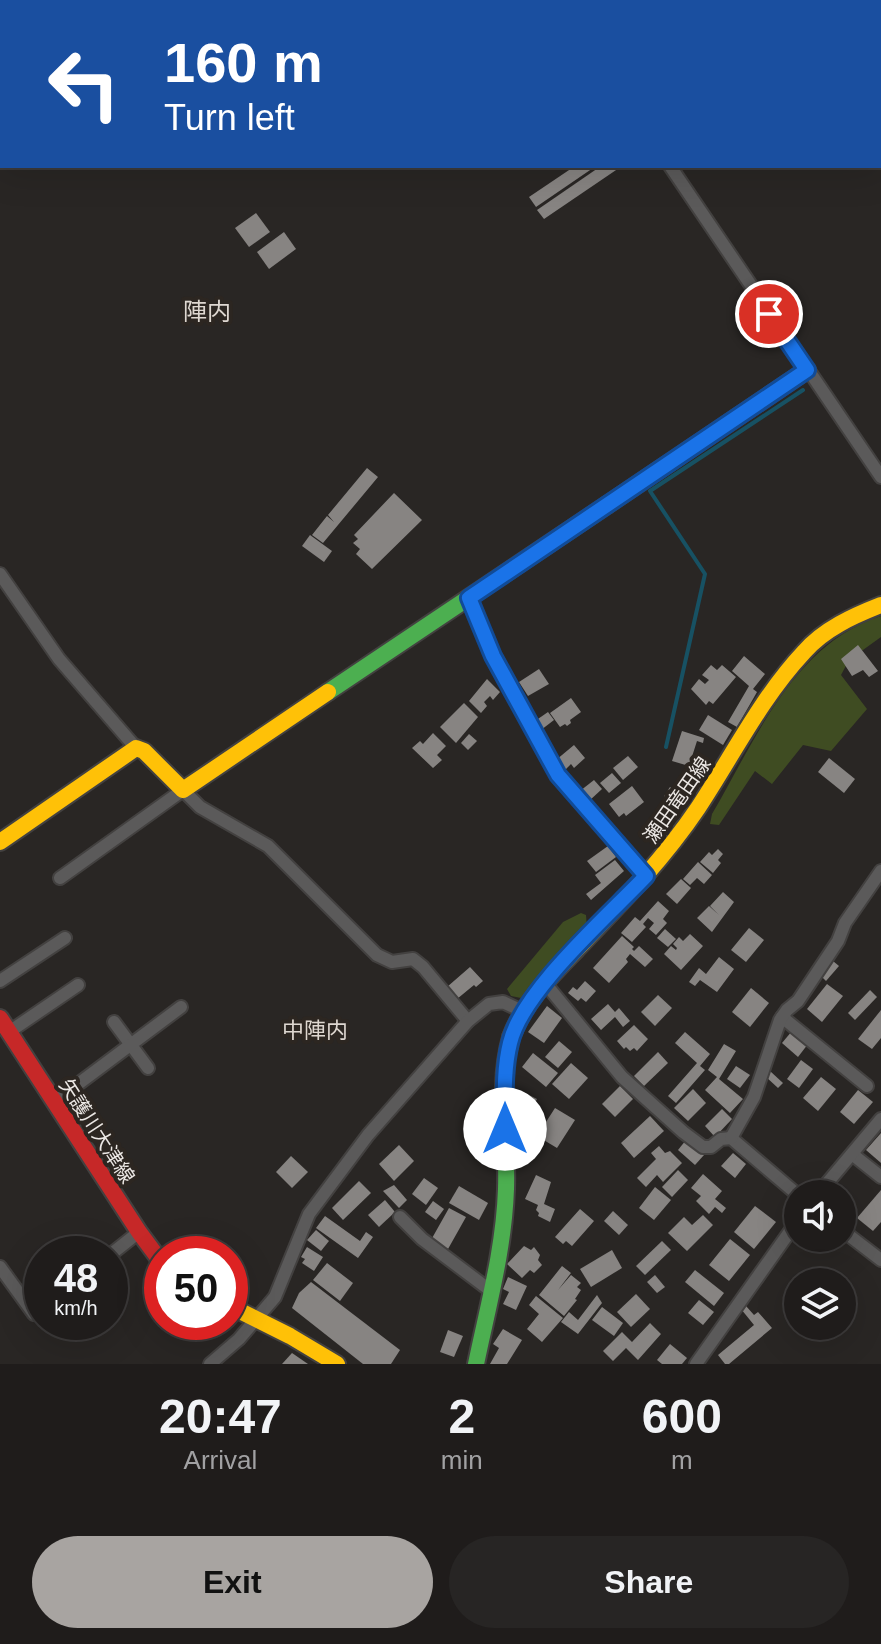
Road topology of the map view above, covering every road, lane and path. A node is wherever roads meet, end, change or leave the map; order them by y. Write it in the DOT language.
graph roads {
  1 [pos="671,168"];
  2 [pos="807,370"];
  3 [pos="881,477"];
  4 [pos="0,574"];
  5 [pos="469,598"];
  6 [pos="881,605"];
  7 [pos="136,748"];
  8 [pos="183,790"];
  9 [pos="0,842"];
  10 [pos="881,871"];
  11 [pos="646,876"];
  12 [pos="60,878"];
  13 [pos="65,938"];
  14 [pos="0,981"];
  15 [pos="545,983"];
  16 [pos="78,985"];
  17 [pos="181,1007"];
  18 [pos="522,1011"];
  19 [pos="782,1017"];
  20 [pos="468,1021"];
  21 [pos="114,1022"];
  22 [pos="5,1025"];
  23 [pos="132,1045"];
  24 [pos="148,1068"];
  25 [pos="867,1086"];
  26 [pos="54,1102"];
  27 [pos="881,1119"];
  28 [pos="731,1138"];
  29 [pos="852,1154"];
  30 [pos="881,1177"];
  31 [pos="830,1180"];
  32 [pos="784,1183"];
  33 [pos="400,1217"];
  34 [pos="139,1232"];
  35 [pos="144,1239"];
  36 [pos="784,1240"];
  37 [pos="128,1241"];
  38 [pos="856,1241"];
  39 [pos="881,1260"];
  40 [pos="0,1267"];
  41 [pos="491,1291"];
  42 [pos="24,1300"];
  43 [pos="248,1314"];
  44 [pos="258,1319"];
  45 [pos="210,1364"];
  46 [pos="337,1364"];
  47 [pos="476,1364"];
  48 [pos="696,1364"];
  1 -- 2 [label="street"];
  2 -- 3 [label="street"];
  2 -- 5 [label="main road"];
  4 -- 7 [label="street"];
  5 -- 8 [label="main road"];
  5 -- 11 [label="street"];
  6 -- 11 [label="main road, 瀬田竜田線"];
  7 -- 8 [label="main road"];
  7 -- 9 [label="main road"];
  8 -- 12 [label="street"];
  8 -- 20 [label="street"];
  10 -- 19 [label="street"];
  11 -- 15 [label="main road, 瀬田竜田線"];
  13 -- 14 [label="street"];
  15 -- 18 [label="main road, 瀬田竜田線"];
  15 -- 28 [label="street"];
  16 -- 22 [label="street"];
  17 -- 23 [label="street"];
  18 -- 20 [label="street"];
  18 -- 41 [label="main road, 瀬田竜田線"];
  19 -- 25 [label="street"];
  19 -- 28 [label="street"];
  20 -- 44 [label="street"];
  21 -- 23 [label="street"];
  22 -- 26 [label="main road, 矢護川大津線"];
  23 -- 24 [label="street"];
  23 -- 26 [label="street"];
  26 -- 34 [label="main road, 矢護川大津線"];
  27 -- 29 [label="street"];
  28 -- 32 [label="street"];
  29 -- 30 [label="street"];
  29 -- 31 [label="street"];
  33 -- 41 [label="street"];
  34 -- 35 [label="main road, 矢護川大津線"];
  34 -- 37 [label="street"];
  36 -- 48 [label="street"];
  38 -- 39 [label="street"];
  40 -- 42 [label="street"];
  41 -- 47 [label="main road, 瀬田竜田線"];
  43 -- 44 [label="main road"];
  44 -- 45 [label="street"];
  44 -- 46 [label="main road"];
}
